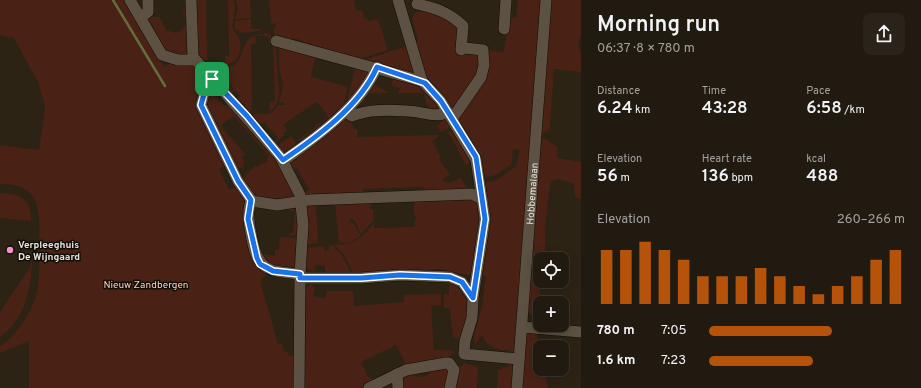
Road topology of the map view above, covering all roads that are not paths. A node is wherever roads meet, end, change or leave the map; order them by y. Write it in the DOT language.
graph roads {
  1 [pos="130,0"];
  2 [pos="148,0"];
  3 [pos="191,0"];
  4 [pos="506,0"];
  5 [pos="546,0"];
  6 [pos="418,2"];
  7 [pos="399,4"];
  8 [pos="141,17"];
  9 [pos="504,28"];
  10 [pos="276,41"];
  11 [pos="195,60"];
  12 [pos="377,67"];
  13 [pos="212,79"];
  14 [pos="422,81"];
  15 [pos="344,111"];
  16 [pos="450,116"];
  17 [pos="283,160"];
  18 [pos="482,199"];
  19 [pos="251,200"];
  20 [pos="301,201"];
  21 [pos="300,276"];
  22 [pos="473,298"];
  23 [pos="522,327"];
  24 [pos="581,332"];
  25 [pos="519,359"];
  26 [pos="397,374"];
  27 [pos="299,388"];
  28 [pos="368,388"];
  29 [pos="398,388"];
  30 [pos="450,388"];
  31 [pos="517,388"];
  1 -- 8 [label="street"];
  2 -- 8 [label="street"];
  3 -- 11 [label="street"];
  4 -- 9 [label="street"];
  5 -- 23 [label="street, Hobbemalaan"];
  6 -- 7 [label="street"];
  6 -- 16 [label="street"];
  7 -- 14 [label="street"];
  8 -- 11 [label="street"];
  10 -- 12 [label="street"];
  11 -- 13 [label="street"];
  12 -- 14 [label="street"];
  12 -- 15 [label="street"];
  13 -- 17 [label="street"];
  13 -- 19 [label="street"];
  14 -- 16 [label="street"];
  15 -- 16 [label="street"];
  15 -- 17 [label="street"];
  16 -- 18 [label="street"];
  17 -- 20 [label="street"];
  18 -- 20 [label="street"];
  18 -- 22 [label="street"];
  19 -- 20 [label="street"];
  19 -- 21 [label="street"];
  20 -- 21 [label="street"];
  21 -- 22 [label="street"];
  21 -- 27 [label="street"];
  22 -- 25 [label="street"];
  23 -- 24 [label="street"];
  23 -- 25 [label="street, Hobbemalaan"];
  25 -- 31 [label="street, Hobbemalaan"];
  26 -- 28 [label="street"];
  26 -- 29 [label="street"];
  26 -- 30 [label="street"];
}
